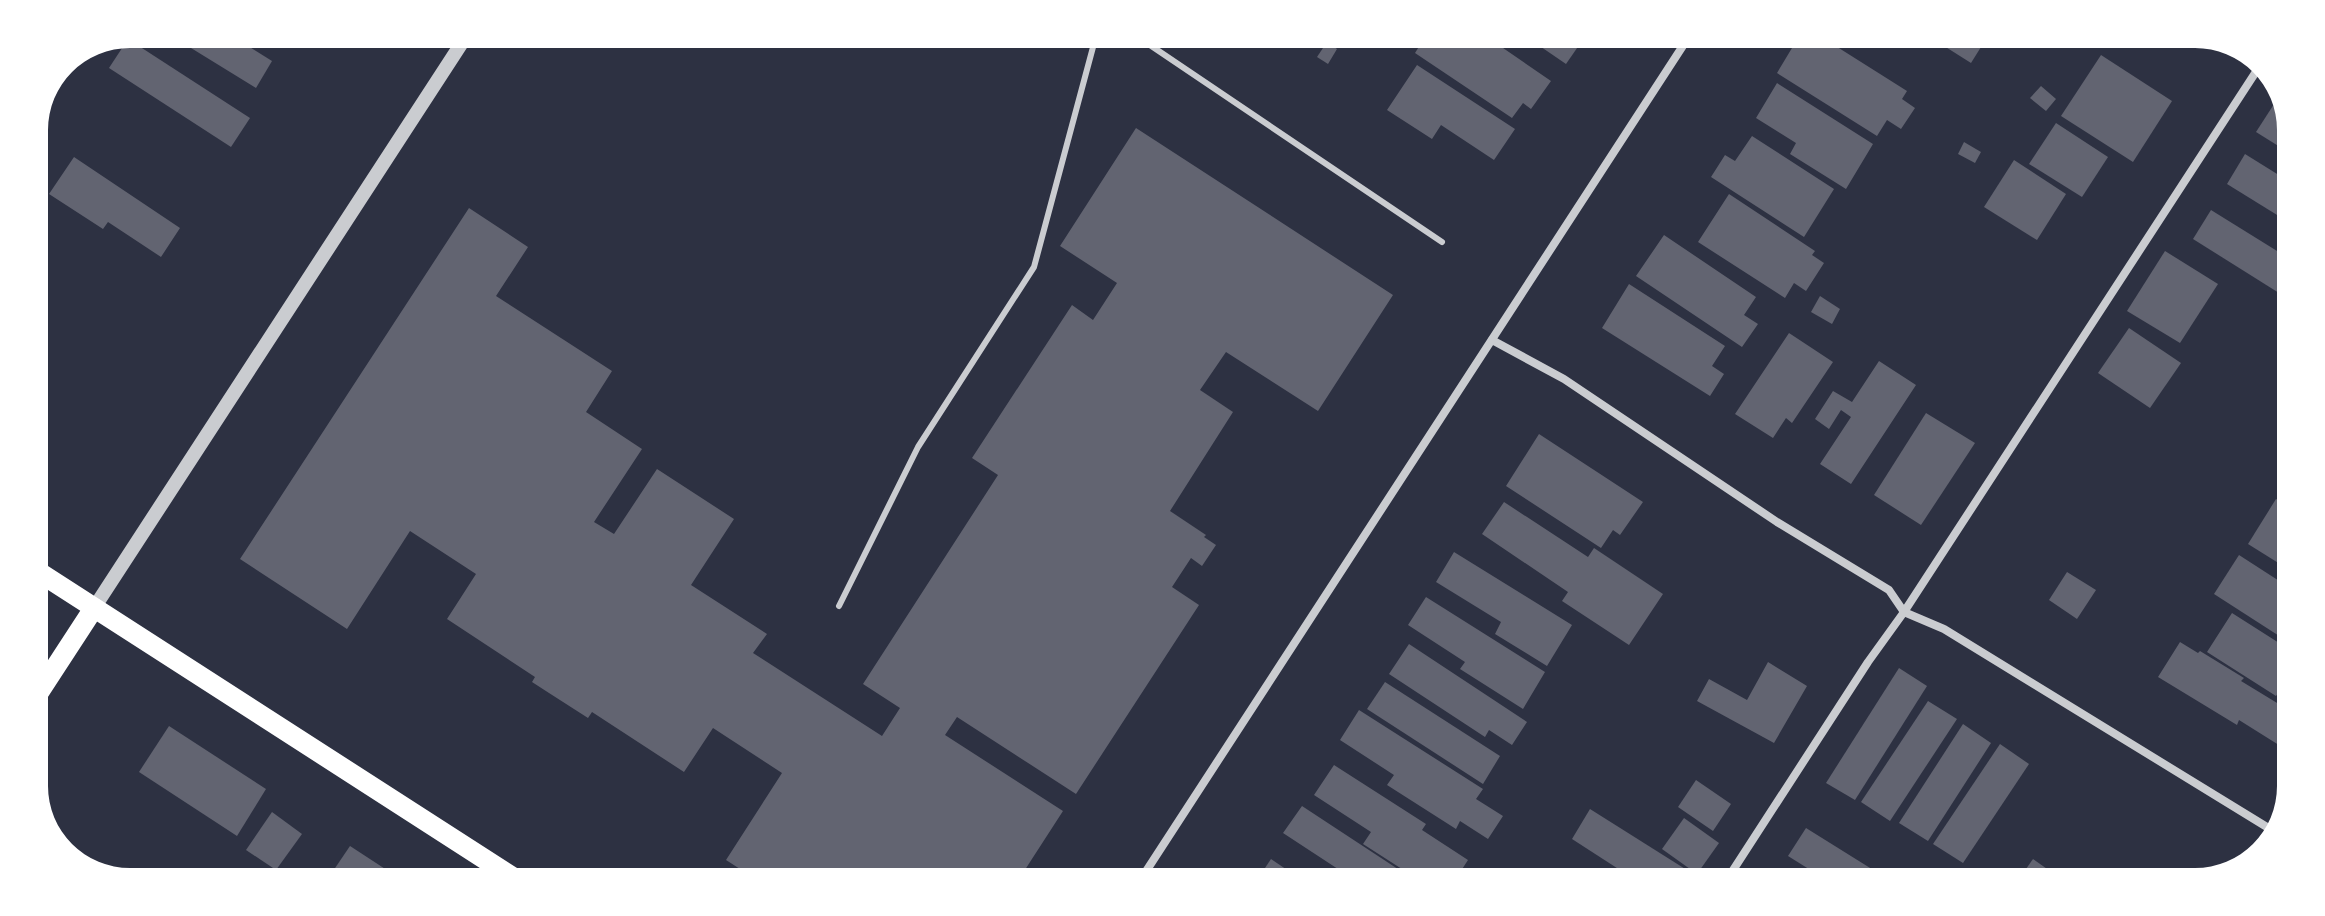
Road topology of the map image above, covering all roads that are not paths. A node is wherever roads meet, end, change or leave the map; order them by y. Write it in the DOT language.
graph roads {
  1 [pos="459,48"];
  2 [pos="1093,48"];
  3 [pos="1154,48"];
  4 [pos="1682,48"];
  5 [pos="2255,74"];
  6 [pos="1442,242"];
  7 [pos="1492,340"];
  8 [pos="48,578"];
  9 [pos="839,606"];
  10 [pos="94,608"];
  11 [pos="1904,612"];
  12 [pos="48,679"];
  13 [pos="2266,827"];
  14 [pos="498,868"];
  15 [pos="1148,868"];
  16 [pos="1734,868"];
  1 -- 10 [label="street"];
  2 -- 9 [label="lane"];
  3 -- 6 [label="lane"];
  4 -- 7 [label="street"];
  5 -- 11 [label="street"];
  7 -- 11 [label="street"];
  7 -- 15 [label="street"];
  8 -- 10 [label="main road"];
  10 -- 12 [label="main road"];
  10 -- 14 [label="main road"];
  11 -- 13 [label="street"];
  11 -- 16 [label="street"];
}
